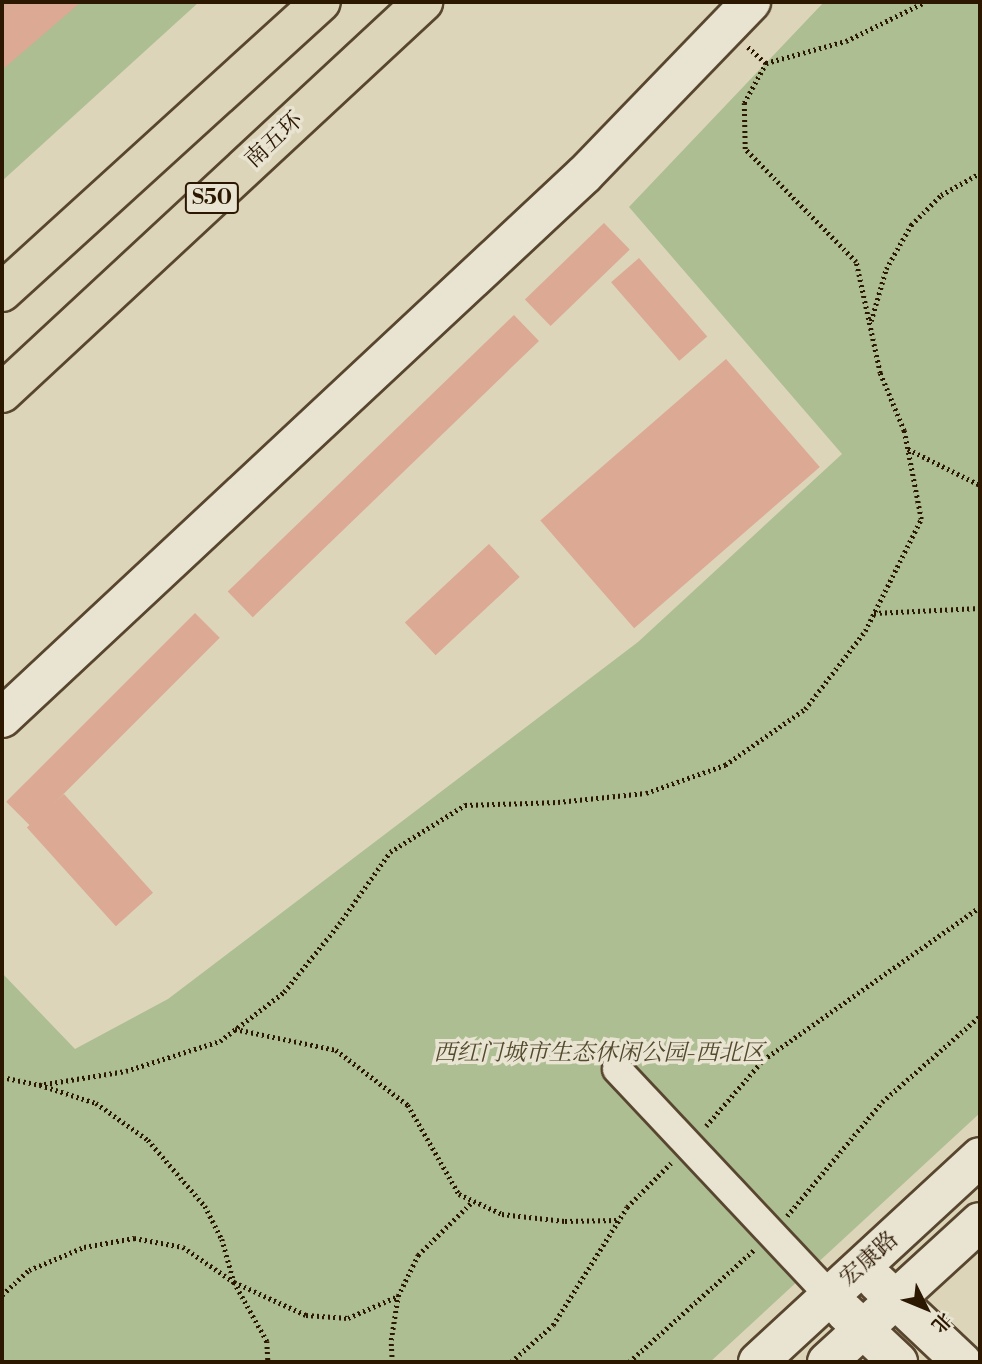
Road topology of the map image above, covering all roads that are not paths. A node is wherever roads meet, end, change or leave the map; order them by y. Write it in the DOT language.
graph roads {
  1 [pos="321,2"];
  2 [pos="423,2"];
  3 [pos="751,2"];
  4 [pos="93,207"];
  5 [pos="2,284"];
  6 [pos="2,292"];
  7 [pos="2,393"];
  8 [pos="2,718"];
  9 [pos="617,1069"];
  10 [pos="980,1157"];
  11 [pos="980,1222"];
  12 [pos="862,1267"];
  13 [pos="829,1295"];
  14 [pos="895,1301"];
  15 [pos="862,1330"];
  16 [pos="758,1362"];
  17 [pos="827,1362"];
  18 [pos="898,1362"];
  19 [pos="962,1362"];
  1 -- 4 [label="highway"];
  2 -- 7 [label="highway, 南五环 / S50"];
  3 -- 8 [label="street"];
  4 -- 5 [label="highway"];
  4 -- 6 [label="highway"];
  9 -- 13 [label="street"];
  10 -- 12 [label="street, 宏康路"];
  11 -- 14 [label="street, 宏康路"];
  12 -- 13 [label="street, 宏康路"];
  12 -- 14 [label="street"];
  13 -- 15 [label="street"];
  13 -- 16 [label="street, 宏康路"];
  14 -- 15 [label="street, 宏康路"];
  14 -- 19 [label="street"];
  15 -- 17 [label="street, 宏康路"];
  15 -- 18 [label="street"];
}
